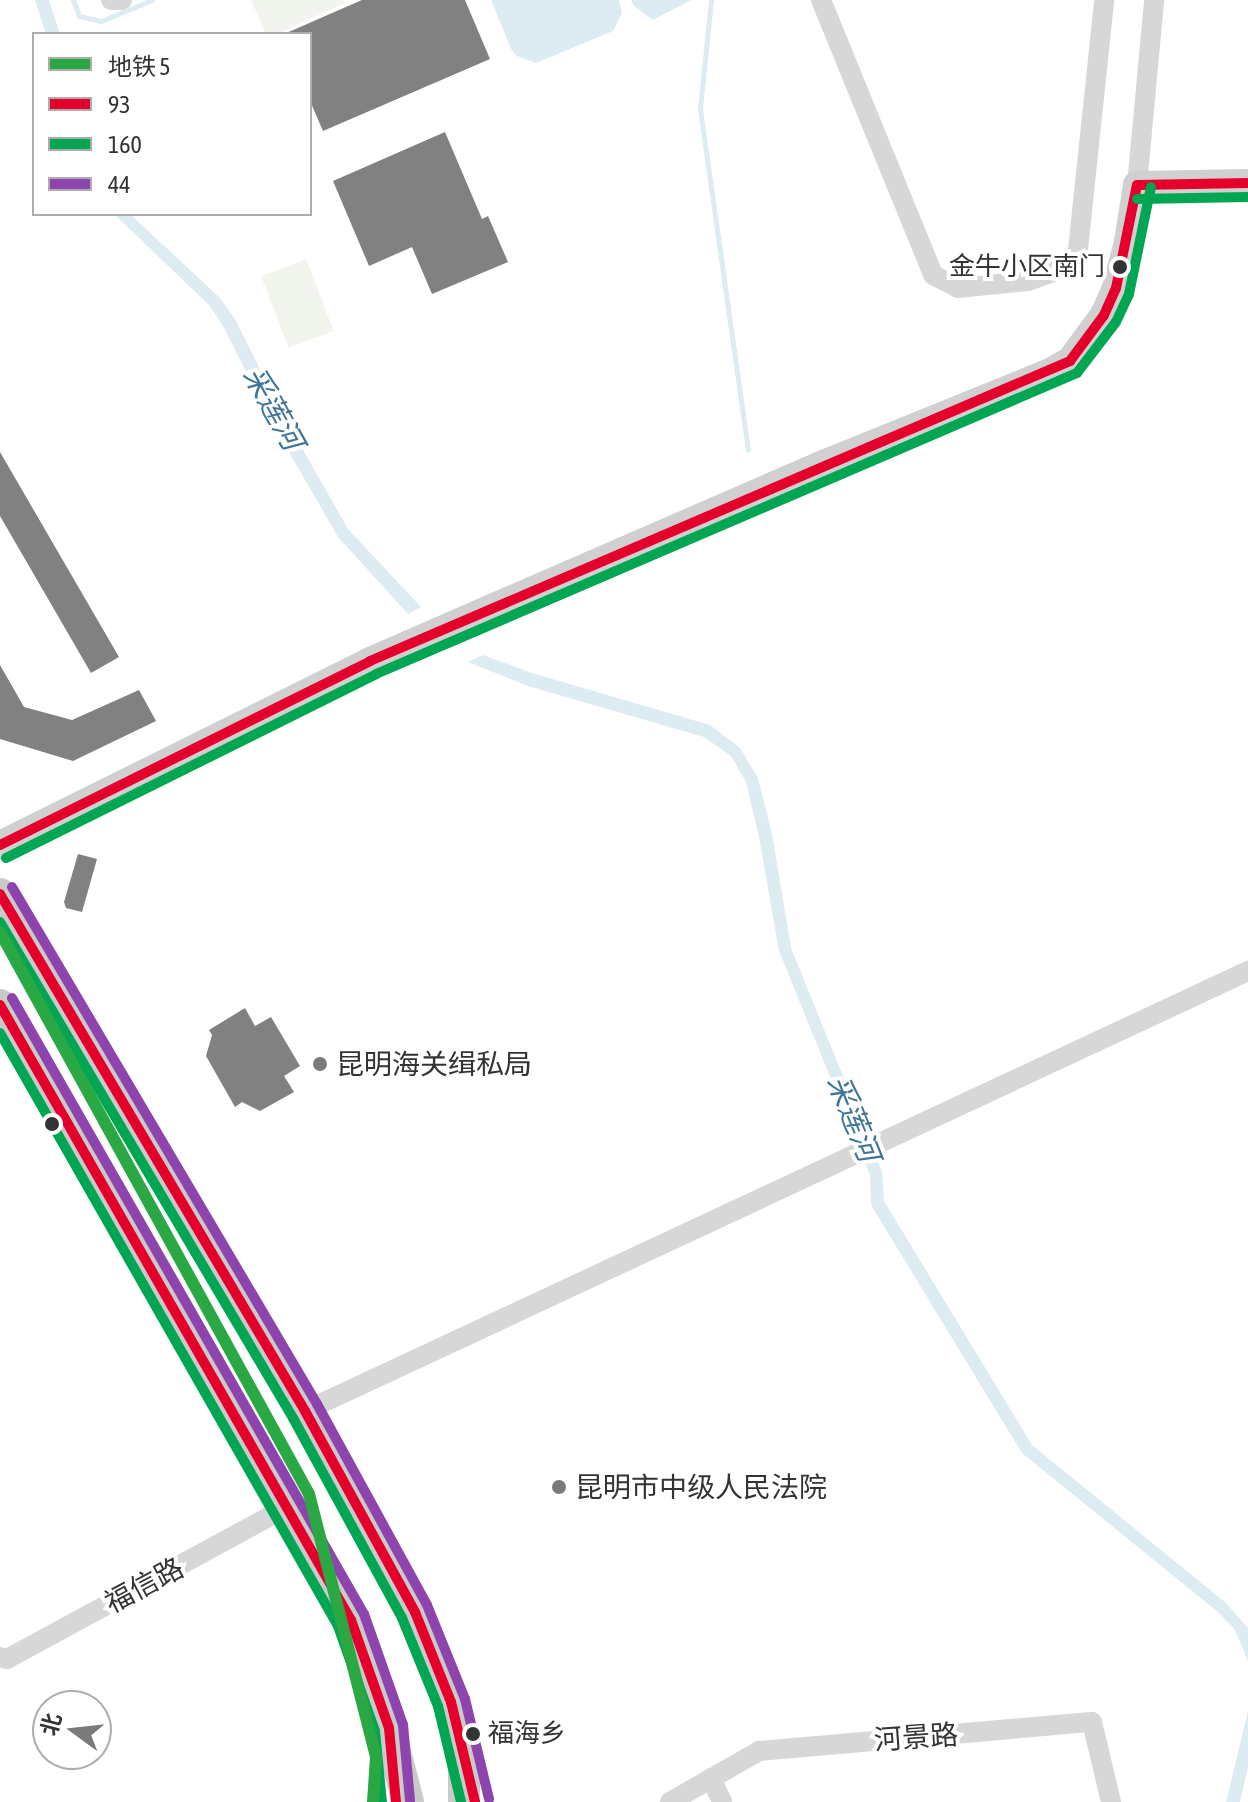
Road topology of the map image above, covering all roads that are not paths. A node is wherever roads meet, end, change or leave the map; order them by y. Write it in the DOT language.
graph roads {
  1 [pos="111,0"];
  2 [pos="122,0"];
  3 [pos="821,0"];
  4 [pos="1104,0"];
  5 [pos="1154,0"];
  6 [pos="1248,183"];
  7 [pos="1137,185"];
  8 [pos="0,845"];
  9 [pos="0,894"];
  10 [pos="1248,971"];
  11 [pos="0,1005"];
  12 [pos="305,1411"];
  13 [pos="287,1507"];
  14 [pos="0,1657"];
  15 [pos="389,1728"];
  16 [pos="464,1769"];
  17 [pos="711,1778"];
  18 [pos="396,1802"];
  19 [pos="408,1802"];
  20 [pos="464,1802"];
  21 [pos="475,1802"];
  22 [pos="670,1802"];
  23 [pos="722,1802"];
  24 [pos="1111,1802"];
  1 -- 2 [label="street"];
  3 -- 4 [label="street"];
  5 -- 7 [label="street"];
  6 -- 7 [label="street"];
  7 -- 8 [label="street"];
  9 -- 12 [label="main road"];
  10 -- 12 [label="street"];
  11 -- 13 [label="main road"];
  12 -- 16 [label="main road"];
  13 -- 14 [label="street, 福信路"];
  13 -- 15 [label="main road"];
  15 -- 18 [label="street"];
  15 -- 19 [label="main road"];
  16 -- 20 [label="main road"];
  16 -- 21 [label="street"];
  17 -- 22 [label="street, 河景路"];
  17 -- 23 [label="street"];
  17 -- 24 [label="street, 河景路"];
}
